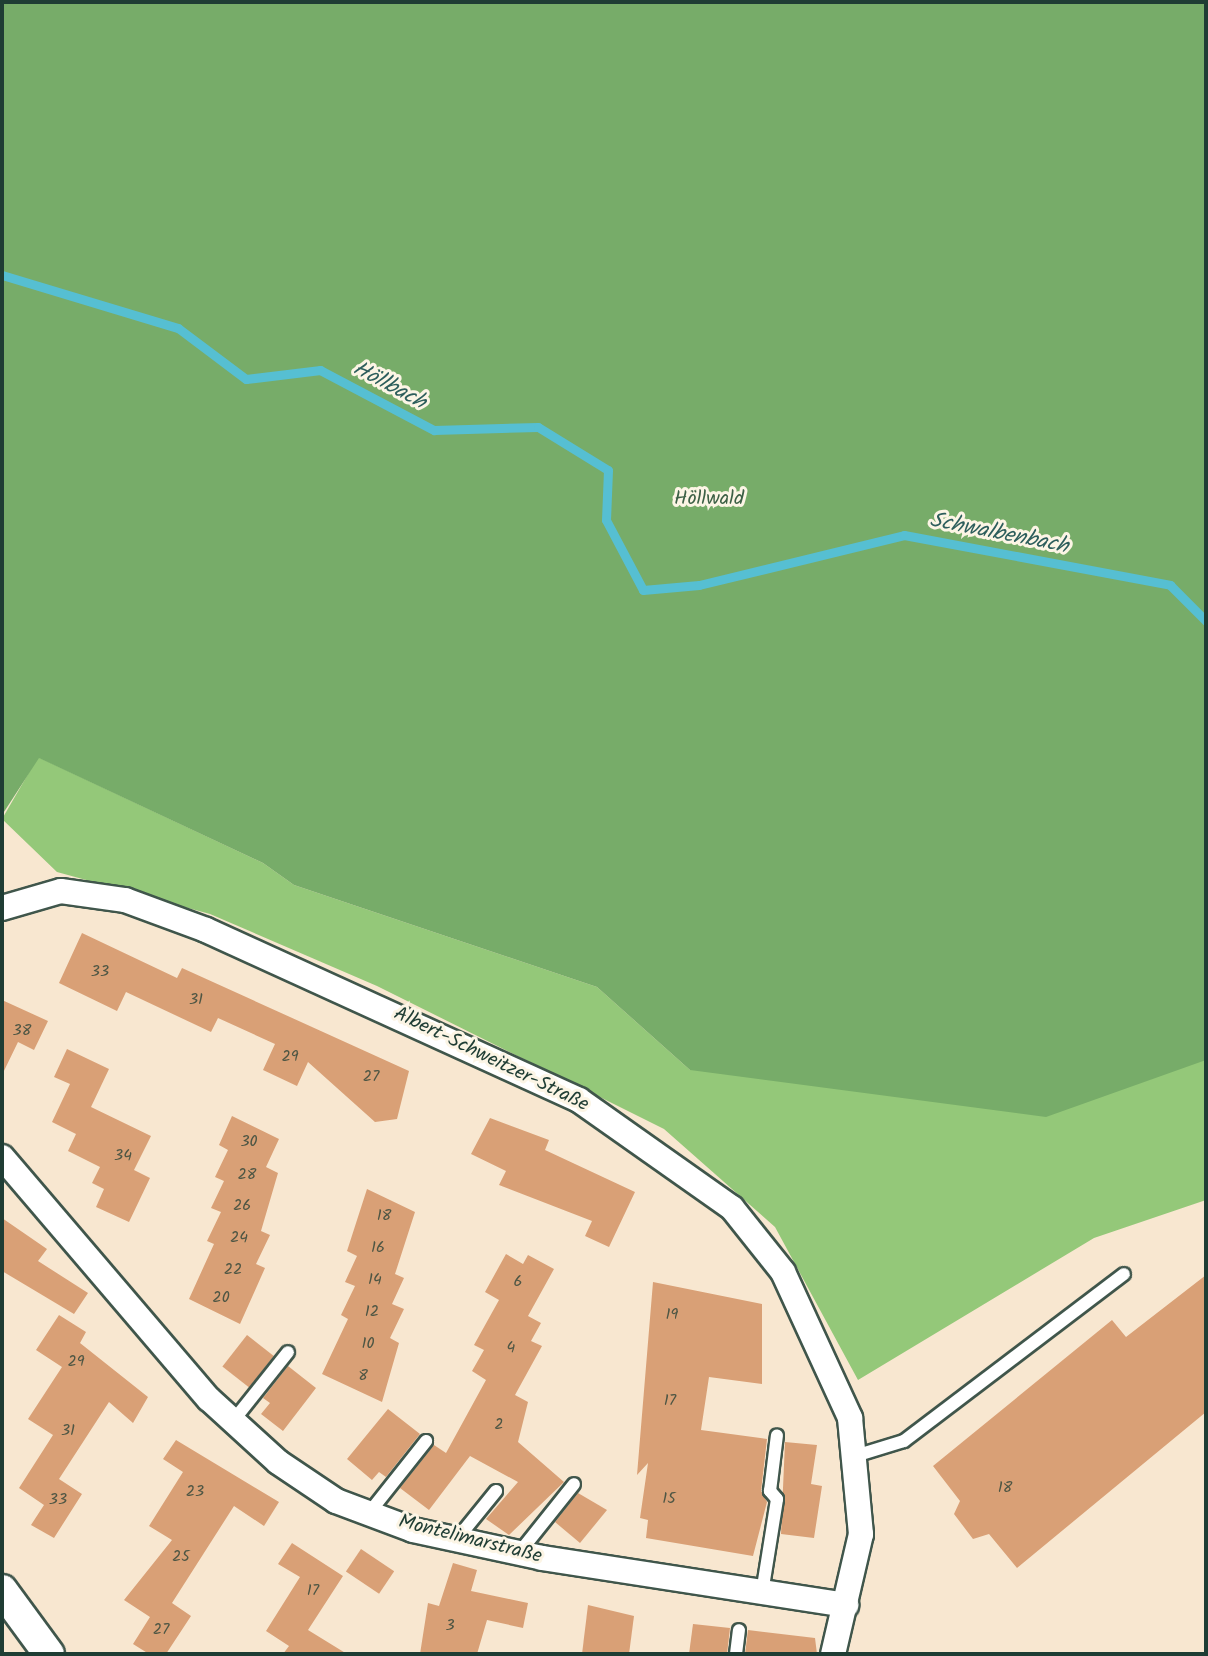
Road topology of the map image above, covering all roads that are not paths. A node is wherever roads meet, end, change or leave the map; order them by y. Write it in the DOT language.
graph roads {
  1 [pos="2,908"];
  2 [pos="2,1157"];
  3 [pos="1124,1274"];
  4 [pos="288,1352"];
  5 [pos="233,1421"];
  6 [pos="777,1435"];
  7 [pos="426,1441"];
  8 [pos="855,1456"];
  9 [pos="574,1484"];
  10 [pos="496,1491"];
  11 [pos="369,1513"];
  12 [pos="457,1539"];
  13 [pos="519,1553"];
  14 [pos="2,1590"];
  15 [pos="762,1593"];
  16 [pos="846,1605"];
  17 [pos="739,1630"];
  18 [pos="49,1654"];
  19 [pos="736,1654"];
  20 [pos="833,1654"];
  1 -- 8 [label="street, Albert-Schweitzer-Straße"];
  2 -- 5 [label="street, Montelimarstraße"];
  3 -- 8 [label="lane"];
  4 -- 5 [label="lane"];
  5 -- 11 [label="street, Montelimarstraße"];
  6 -- 15 [label="lane"];
  7 -- 11 [label="lane"];
  8 -- 16 [label="street, Albert-Schweitzer-Straße"];
  9 -- 13 [label="lane"];
  10 -- 12 [label="lane"];
  11 -- 12 [label="street, Montelimarstraße"];
  12 -- 13 [label="street, Montelimarstraße"];
  13 -- 15 [label="street, Montelimarstraße"];
  14 -- 18 [label="street"];
  15 -- 16 [label="street, Montelimarstraße"];
  16 -- 20 [label="street, Albert-Schweitzer-Straße"];
  17 -- 19 [label="lane"];
}
